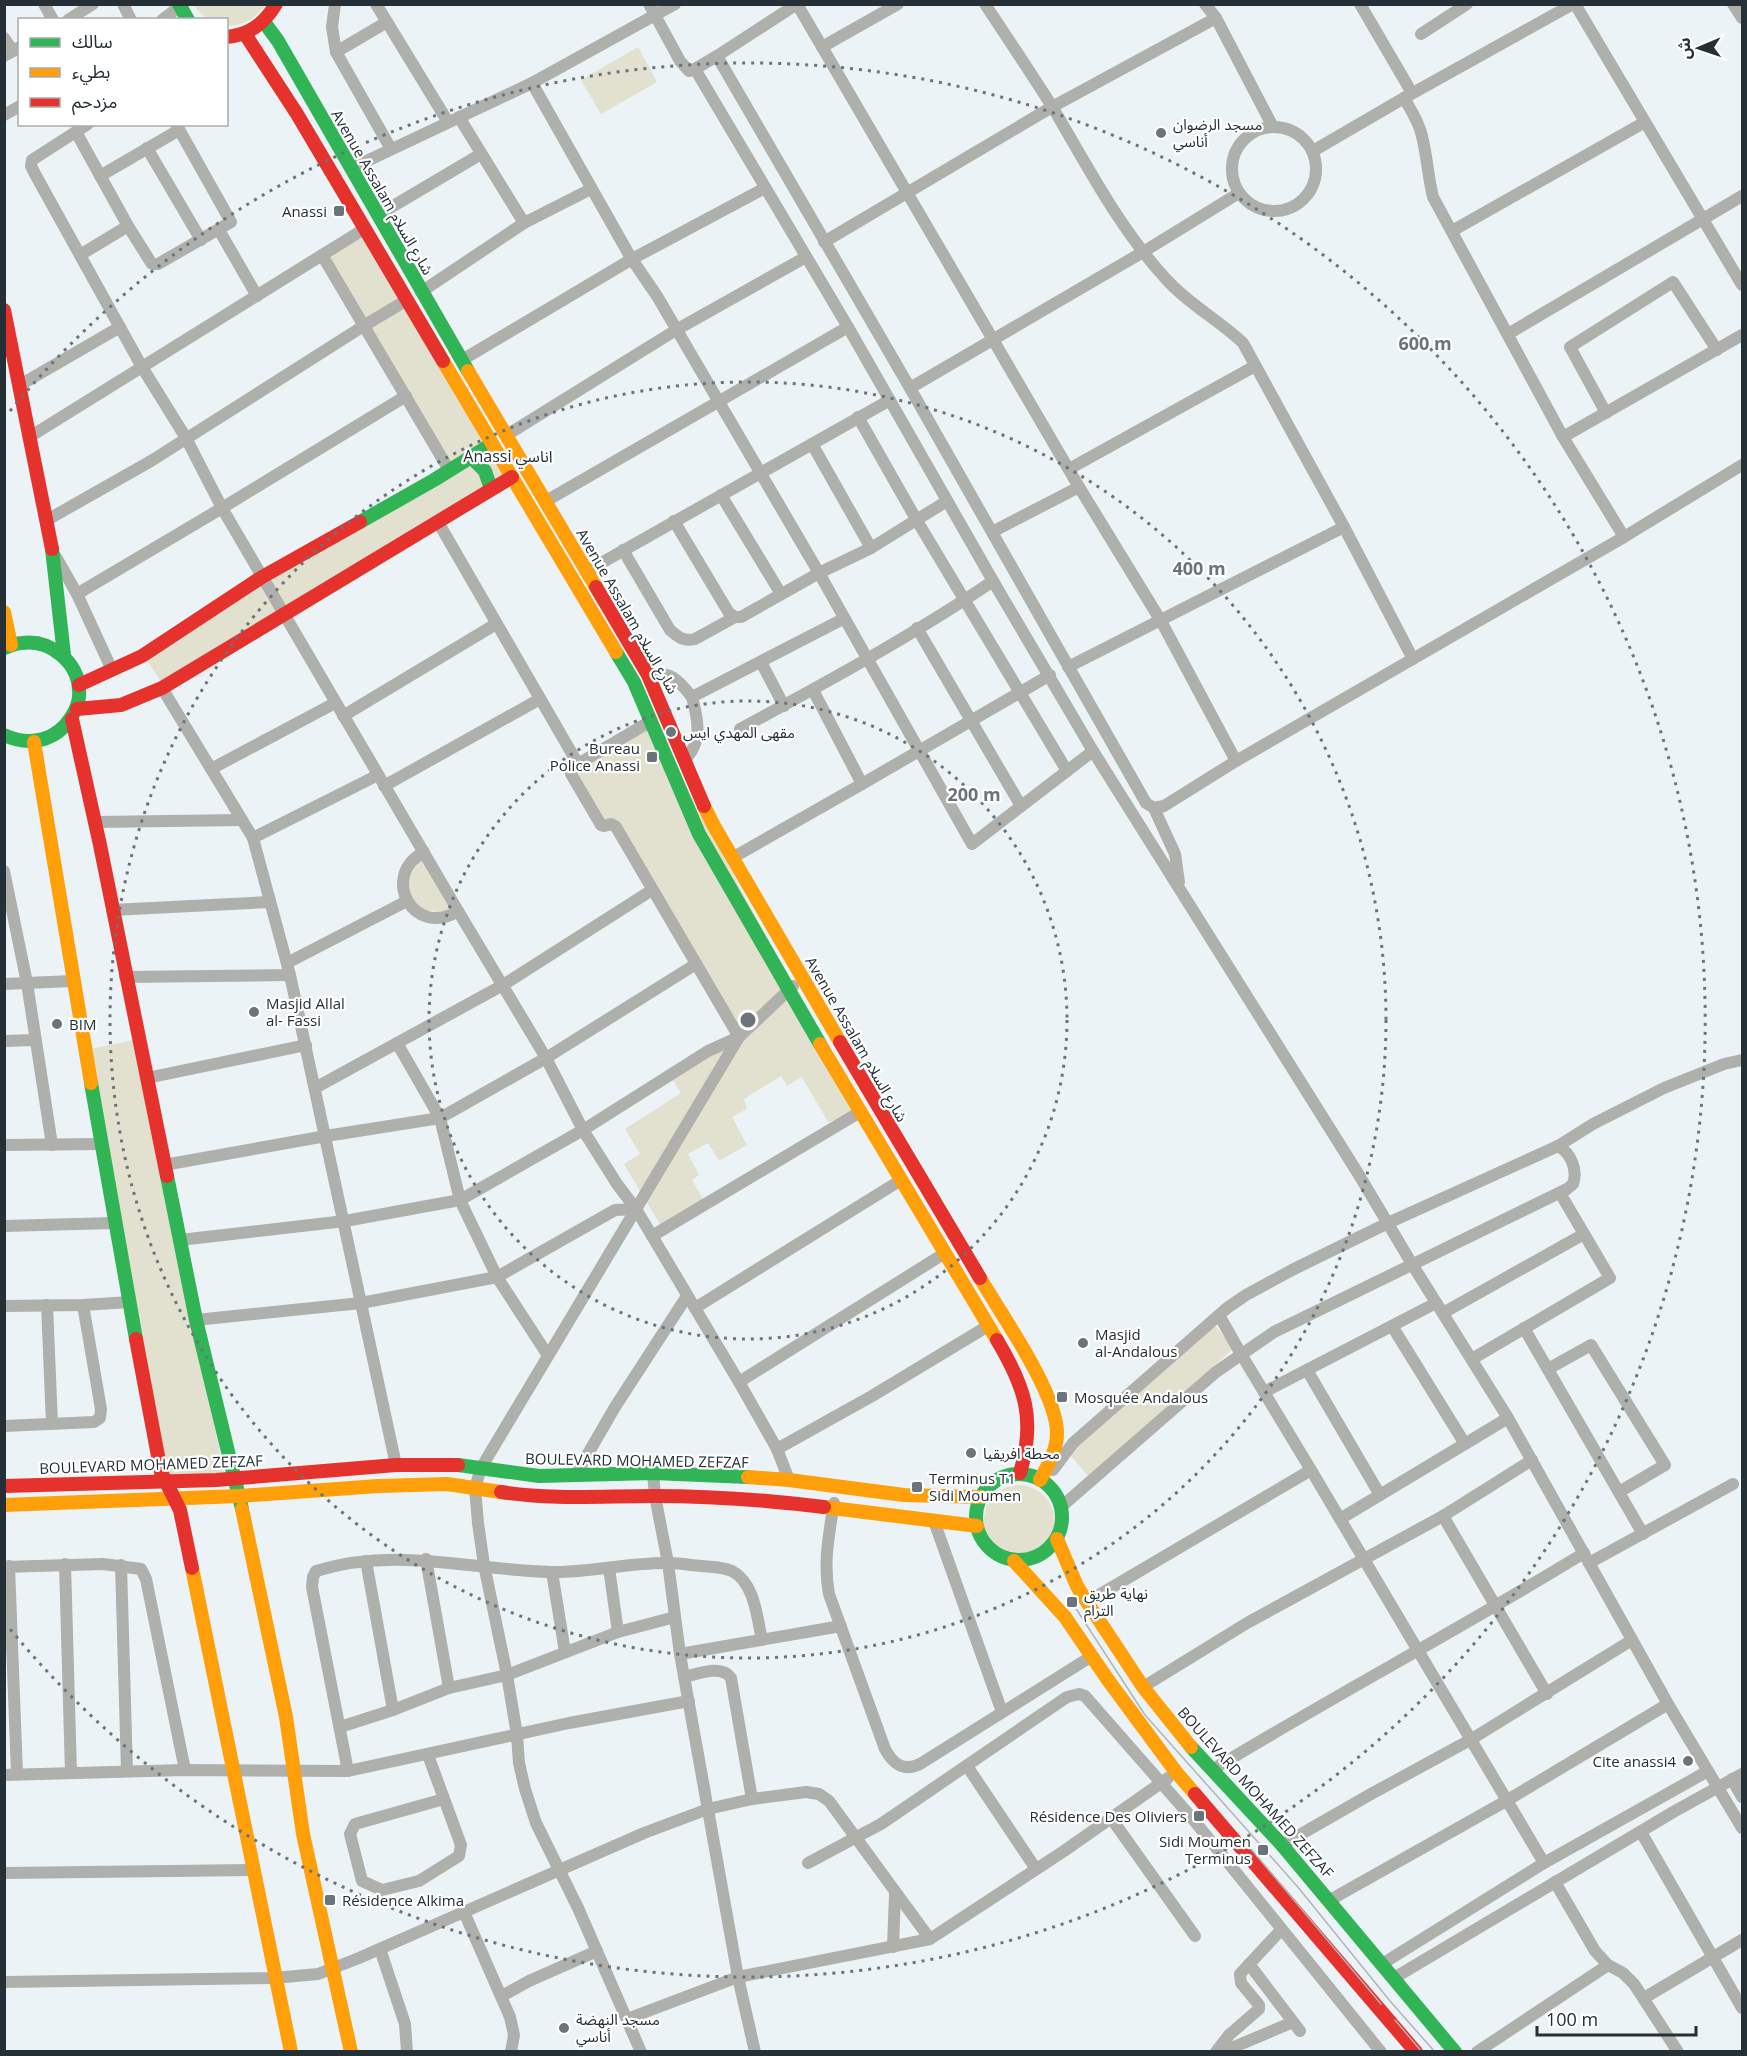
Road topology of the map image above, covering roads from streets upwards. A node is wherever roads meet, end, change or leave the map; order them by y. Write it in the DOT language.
graph roads {
  1 [pos="44,4"];
  2 [pos="93,4"];
  3 [pos="123,4"];
  4 [pos="276,4"];
  5 [pos="334,4"];
  6 [pos="376,4"];
  7 [pos="675,4"];
  8 [pos="898,4"];
  9 [pos="985,4"];
  10 [pos="1467,4"];
  11 [pos="1574,4"];
  12 [pos="1733,4"];
  13 [pos="179,6"];
  14 [pos="1364,6"];
  15 [pos="1212,9"];
  16 [pos="652,10"];
  17 [pos="52,18"];
  18 [pos="71,18"];
  19 [pos="130,18"];
  20 [pos="164,18"];
  21 [pos="1743,18"];
  22 [pos="264,22"];
  23 [pos="387,22"];
  24 [pos="245,34"];
  25 [pos="1421,34"];
  26 [pos="228,37"];
  27 [pos="4,38"];
  28 [pos="822,47"];
  29 [pos="12,52"];
  30 [pos="336,52"];
  31 [pos="717,56"];
  32 [pos="695,69"];
  33 [pos="532,83"];
  34 [pos="1408,96"];
  35 [pos="18,107"];
  36 [pos="1052,107"];
  37 [pos="4,115"];
  38 [pos="454,119"];
  39 [pos="1645,122"];
  40 [pos="85,126"];
  41 [pos="177,127"];
  42 [pos="1273,127"];
  43 [pos="76,132"];
  44 [pos="147,148"];
  45 [pos="391,149"];
  46 [pos="1312,151"];
  47 [pos="481,154"];
  48 [pos="352,168"];
  49 [pos="100,176"];
  50 [pos="765,188"];
  51 [pos="591,189"];
  52 [pos="907,191"];
  53 [pos="1239,193"];
  54 [pos="1743,196"];
  55 [pos="378,215"];
  56 [pos="1704,219"];
  57 [pos="524,223"];
  58 [pos="128,226"];
  59 [pos="364,229"];
  60 [pos="219,230"];
  61 [pos="1452,231"];
  62 [pos="201,240"];
  63 [pos="824,242"];
  64 [pos="1143,252"];
  65 [pos="80,255"];
  66 [pos="322,255"];
  67 [pos="806,257"];
  68 [pos="632,260"];
  69 [pos="1743,285"];
  70 [pos="421,292"];
  71 [pos="257,296"];
  72 [pos="407,300"];
  73 [pos="4,310"];
  74 [pos="364,325"];
  75 [pos="120,327"];
  76 [pos="848,327"];
  77 [pos="676,330"];
  78 [pos="1509,334"];
  79 [pos="1743,335"];
  80 [pos="993,339"];
  81 [pos="1716,350"];
  82 [pos="462,360"];
  83 [pos="1255,366"];
  84 [pos="142,367"];
  85 [pos="20,385"];
  86 [pos="910,388"];
  87 [pos="406,396"];
  88 [pos="890,399"];
  89 [pos="718,400"];
  90 [pos="1606,413"];
  91 [pos="858,417"];
  92 [pos="507,435"];
  93 [pos="31,436"];
  94 [pos="1563,437"];
  95 [pos="186,438"];
  96 [pos="492,444"];
  97 [pos="812,444"];
  98 [pos="471,457"];
  99 [pos="1743,465"];
  100 [pos="1069,469"];
  101 [pos="450,470"];
  102 [pos="758,472"];
  103 [pos="512,477"];
  104 [pos="1079,487"];
  105 [pos="491,489"];
  106 [pos="721,495"];
  107 [pos="546,501"];
  108 [pos="947,501"];
  109 [pos="222,508"];
  110 [pos="916,519"];
  111 [pos="47,520"];
  112 [pos="674,520"];
  113 [pos="438,522"];
  114 [pos="1344,527"];
  115 [pos="992,532"];
  116 [pos="1624,537"];
  117 [pos="871,548"];
  118 [pos="623,550"];
  119 [pos="53,554"];
  120 [pos="587,571"];
  121 [pos="819,573"];
  122 [pos="262,577"];
  123 [pos="993,581"];
  124 [pos="77,594"];
  125 [pos="781,594"];
  126 [pos="964,600"];
  127 [pos="4,612"];
  128 [pos="284,616"];
  129 [pos="735,617"];
  130 [pos="843,619"];
  131 [pos="1161,621"];
  132 [pos="496,624"];
  133 [pos="917,628"];
  134 [pos="8,647"];
  135 [pos="64,655"];
  136 [pos="867,658"];
  137 [pos="1413,659"];
  138 [pos="761,662"];
  139 [pos="1068,667"];
  140 [pos="112,670"];
  141 [pos="648,675"];
  142 [pos="1050,675"];
  143 [pos="79,685"];
  144 [pos="162,688"];
  145 [pos="813,690"];
  146 [pos="1020,692"];
  147 [pos="692,698"];
  148 [pos="540,699"];
  149 [pos="335,703"];
  150 [pos="784,706"];
  151 [pos="74,714"];
  152 [pos="343,716"];
  153 [pos="651,721"];
  154 [pos="971,721"];
  155 [pos="740,729"];
  156 [pos="4,735"];
  157 [pos="34,742"];
  158 [pos="919,751"];
  159 [pos="1093,751"];
  160 [pos="685,759"];
  161 [pos="1236,761"];
  162 [pos="578,764"];
  163 [pos="211,768"];
  164 [pos="1067,771"];
  165 [pos="381,780"];
  166 [pos="862,784"];
  167 [pos="697,789"];
  168 [pos="682,795"];
  169 [pos="1021,806"];
  170 [pos="1154,808"];
  171 [pos="242,820"];
  172 [pos="95,822"];
  173 [pos="253,838"];
  174 [pos="424,852"];
  175 [pos="732,858"];
  176 [pos="4,871"];
  177 [pos="1180,888"];
  178 [pos="652,890"];
  179 [pos="407,901"];
  180 [pos="270,902"];
  181 [pos="112,910"];
  182 [pos="458,911"];
  183 [pos="696,964"];
  184 [pos="289,969"];
  185 [pos="125,977"];
  186 [pos="803,979"];
  187 [pos="72,981"];
  188 [pos="27,983"];
  189 [pos="4,984"];
  190 [pos="503,985"];
  191 [pos="788,990"];
  192 [pos="739,1037"];
  193 [pos="35,1040"];
  194 [pos="4,1041"];
  195 [pos="397,1044"];
  196 [pos="306,1045"];
  197 [pos="546,1058"];
  198 [pos="1743,1060"];
  199 [pos="147,1078"];
  200 [pos="315,1088"];
  201 [pos="860,1112"];
  202 [pos="440,1118"];
  203 [pos="583,1130"];
  204 [pos="326,1136"];
  205 [pos="101,1144"];
  206 [pos="4,1145"];
  207 [pos="52,1145"];
  208 [pos="1558,1146"];
  209 [pos="164,1165"];
  210 [pos="901,1179"];
  211 [pos="1560,1193"];
  212 [pos="460,1200"];
  213 [pos="636,1209"];
  214 [pos="345,1221"];
  215 [pos="114,1223"];
  216 [pos="1388,1223"];
  217 [pos="4,1226"];
  218 [pos="1584,1234"];
  219 [pos="652,1236"];
  220 [pos="180,1240"];
  221 [pos="945,1253"];
  222 [pos="1412,1264"];
  223 [pos="497,1276"];
  224 [pos="687,1296"];
  225 [pos="130,1302"];
  226 [pos="361,1303"];
  227 [pos="47,1305"];
  228 [pos="83,1305"];
  229 [pos="4,1306"];
  230 [pos="695,1308"];
  231 [pos="1439,1308"];
  232 [pos="1219,1315"];
  233 [pos="196,1320"];
  234 [pos="988,1326"];
  235 [pos="1392,1326"];
  236 [pos="1524,1328"];
  237 [pos="548,1354"];
  238 [pos="1240,1354"];
  239 [pos="1472,1359"];
  240 [pos="1548,1369"];
  241 [pos="1308,1370"];
  242 [pos="739,1382"];
  243 [pos="1264,1392"];
  244 [pos="1508,1418"];
  245 [pos="52,1424"];
  246 [pos="4,1426"];
  247 [pos="1058,1433"];
  248 [pos="1072,1443"];
  249 [pos="1465,1444"];
  250 [pos="777,1449"];
  251 [pos="1532,1460"];
  252 [pos="396,1465"];
  253 [pos="481,1468"];
  254 [pos="1311,1470"];
  255 [pos="653,1473"];
  256 [pos="1020,1473"];
  257 [pos="575,1476"];
  258 [pos="234,1479"];
  259 [pos="789,1480"];
  260 [pos="1042,1481"];
  261 [pos="165,1482"];
  262 [pos="1732,1484"];
  263 [pos="4,1486"];
  264 [pos="837,1487"];
  265 [pos="475,1488"];
  266 [pos="1619,1492"];
  267 [pos="1380,1495"];
  268 [pos="239,1496"];
  269 [pos="654,1496"];
  270 [pos="981,1497"];
  271 [pos="175,1499"];
  272 [pos="4,1505"];
  273 [pos="833,1507"];
  274 [pos="1061,1507"];
  275 [pos="1443,1516"];
  276 [pos="1340,1519"];
  277 [pos="934,1521"];
  278 [pos="977,1526"];
  279 [pos="1643,1534"];
  280 [pos="1057,1539"];
  281 [pos="1586,1558"];
  282 [pos="426,1559"];
  283 [pos="1363,1559"];
  284 [pos="366,1561"];
  285 [pos="1014,1561"];
  286 [pos="668,1563"];
  287 [pos="65,1564"];
  288 [pos="121,1565"];
  289 [pos="484,1565"];
  290 [pos="7,1567"];
  291 [pos="609,1568"];
  292 [pos="552,1572"];
  293 [pos="1087,1602"];
  294 [pos="1497,1607"];
  295 [pos="675,1617"];
  296 [pos="841,1626"];
  297 [pos="618,1632"];
  298 [pos="762,1640"];
  299 [pos="1632,1640"];
  300 [pos="565,1652"];
  301 [pos="1418,1652"];
  302 [pos="680,1654"];
  303 [pos="1092,1656"];
  304 [pos="507,1675"];
  305 [pos="684,1677"];
  306 [pos="1143,1687"];
  307 [pos="449,1688"];
  308 [pos="1547,1694"];
  309 [pos="689,1701"];
  310 [pos="1668,1704"];
  311 [pos="393,1710"];
  312 [pos="1002,1712"];
  313 [pos="340,1727"];
  314 [pos="517,1735"];
  315 [pos="1470,1740"];
  316 [pos="428,1755"];
  317 [pos="967,1766"];
  318 [pos="185,1770"];
  319 [pos="232,1770"];
  320 [pos="294,1770"];
  321 [pos="1212,1770"];
  322 [pos="127,1771"];
  323 [pos="348,1771"];
  324 [pos="1708,1771"];
  325 [pos="1176,1772"];
  326 [pos="71,1773"];
  327 [pos="11,1774"];
  328 [pos="1737,1777"];
  329 [pos="1161,1782"];
  330 [pos="1717,1787"];
  331 [pos="1743,1797"];
  332 [pos="444,1799"];
  333 [pos="752,1799"];
  334 [pos="1506,1802"];
  335 [pos="708,1809"];
  336 [pos="1111,1818"];
  337 [pos="1743,1828"];
  338 [pos="1641,1832"];
  339 [pos="857,1837"];
  340 [pos="1282,1845"];
  341 [pos="808,1863"];
  342 [pos="1544,1863"];
  343 [pos="1035,1869"];
  344 [pos="253,1870"];
  345 [pos="560,1871"];
  346 [pos="4,1873"];
  347 [pos="1555,1882"];
  348 [pos="895,1894"];
  349 [pos="1330,1900"];
  350 [pos="464,1912"];
  351 [pos="1281,1930"];
  352 [pos="1195,1936"];
  353 [pos="930,1939"];
  354 [pos="1743,1940"];
  355 [pos="892,1947"];
  356 [pos="380,1949"];
  357 [pos="597,1951"];
  358 [pos="1713,1957"];
  359 [pos="1249,1964"];
  360 [pos="1382,1964"];
  361 [pos="1608,1965"];
  362 [pos="331,1970"];
  363 [pos="738,1977"];
  364 [pos="274,1978"];
  365 [pos="1394,1978"];
  366 [pos="4,1982"];
  367 [pos="502,1996"];
  368 [pos="1644,1998"];
  369 [pos="1743,2008"];
  370 [pos="627,2019"];
  371 [pos="1416,2051"];
  372 [pos="291,2052"];
  373 [pos="351,2052"];
  374 [pos="407,2052"];
  375 [pos="511,2052"];
  376 [pos="641,2052"];
  377 [pos="755,2052"];
  378 [pos="1217,2052"];
  379 [pos="1382,2052"];
  380 [pos="1455,2052"];
  381 [pos="1477,2052"];
  382 [pos="1678,2052"];
  1 -- 17 [label="street"];
  2 -- 18 [label="street"];
  3 -- 19 [label="street"];
  4 -- 22 [label="street"];
  5 -- 30 [label="street"];
  6 -- 23 [label="street"];
  7 -- 16 [label="street"];
  8 -- 28 [label="street"];
  9 -- 36 [label="street"];
  10 -- 25 [label="street"];
  11 -- 34 [label="street"];
  11 -- 39 [label="street"];
  12 -- 21 [label="street"];
  13 -- 20 [label="street"];
  14 -- 34 [label="street"];
  15 -- 36 [label="street"];
  15 -- 42 [label="street"];
  16 -- 32 [label="street"];
  16 -- 33 [label="street"];
  22 -- 24 [label="street"];
  22 -- 48 [label="street, Avenue Assalam شارع السلام"];
  23 -- 30 [label="street"];
  23 -- 38 [label="street"];
  24 -- 26 [label="street"];
  24 -- 59 [label="street, Avenue Assalam شارع السلام"];
  27 -- 29 [label="street"];
  28 -- 31 [label="street"];
  28 -- 52 [label="street"];
  30 -- 45 [label="street"];
  31 -- 32 [label="street"];
  31 -- 63 [label="street"];
  32 -- 50 [label="street"];
  33 -- 38 [label="street"];
  33 -- 51 [label="street"];
  34 -- 46 [label="street"];
  34 -- 61 [label="street"];
  35 -- 37 [label="street"];
  36 -- 52 [label="street"];
  36 -- 64 [label="street"];
  38 -- 45 [label="street"];
  38 -- 47 [label="street"];
  39 -- 56 [label="street"];
  39 -- 61 [label="street"];
  40 -- 43 [label="street"];
  41 -- 44 [label="street"];
  41 -- 60 [label="street"];
  42 -- 46 [label="street"];
  42 -- 53 [label="street"];
  43 -- 49 [label="street"];
  43 -- 65 [label="street"];
  44 -- 49 [label="street"];
  44 -- 62 [label="street"];
  45 -- 48 [label="street"];
  46 -- 53 [label="street"];
  47 -- 55 [label="street"];
  47 -- 57 [label="street"];
  48 -- 55 [label="street, Avenue Assalam شارع السلام"];
  49 -- 58 [label="street"];
  50 -- 67 [label="street"];
  50 -- 68 [label="street"];
  51 -- 57 [label="street"];
  51 -- 68 [label="street"];
  52 -- 63 [label="street"];
  52 -- 80 [label="street"];
  53 -- 64 [label="street"];
  54 -- 56 [label="street"];
  55 -- 70 [label="street, Avenue Assalam شارع السلام"];
  56 -- 69 [label="street"];
  56 -- 78 [label="street"];
  57 -- 70 [label="street"];
  58 -- 62 [label="street"];
  58 -- 65 [label="street"];
  59 -- 66 [label="street"];
  59 -- 72 [label="street, Avenue Assalam شارع السلام"];
  60 -- 62 [label="street"];
  60 -- 71 [label="street"];
  61 -- 78 [label="street"];
  63 -- 86 [label="street"];
  64 -- 80 [label="street"];
  64 -- 83 [label="street"];
  65 -- 75 [label="street"];
  66 -- 71 [label="street"];
  66 -- 74 [label="street"];
  67 -- 76 [label="street"];
  67 -- 77 [label="street"];
  68 -- 77 [label="street"];
  68 -- 82 [label="street"];
  70 -- 82 [label="street, Avenue Assalam شارع السلام"];
  71 -- 84 [label="street"];
  72 -- 74 [label="street"];
  72 -- 96 [label="street, Avenue Assalam شارع السلام"];
  73 -- 85 [label="street"];
  74 -- 87 [label="street"];
  74 -- 95 [label="street"];
  75 -- 84 [label="street"];
  75 -- 85 [label="street"];
  76 -- 88 [label="street"];
  76 -- 89 [label="street"];
  77 -- 89 [label="street"];
  77 -- 92 [label="street"];
  78 -- 94 [label="street"];
  79 -- 81 [label="street"];
  80 -- 86 [label="street"];
  80 -- 100 [label="street"];
  81 -- 90 [label="street"];
  81 -- 90 [label="street"];
  82 -- 92 [label="street, Avenue Assalam شارع السلام"];
  83 -- 100 [label="street"];
  83 -- 114 [label="street"];
  84 -- 93 [label="street"];
  84 -- 95 [label="street"];
  85 -- 93 [label="street"];
  86 -- 115 [label="street"];
  87 -- 101 [label="street"];
  87 -- 109 [label="street"];
  88 -- 91 [label="street"];
  88 -- 108 [label="street"];
  89 -- 102 [label="street"];
  89 -- 107 [label="street"];
  90 -- 94 [label="street"];
  91 -- 97 [label="street"];
  91 -- 110 [label="street"];
  92 -- 107 [label="street, Avenue Assalam شارع السلام"];
  93 -- 111 [label="street"];
  94 -- 116 [label="street"];
  95 -- 109 [label="street"];
  95 -- 111 [label="street"];
  96 -- 98 [label="street"];
  96 -- 103 [label="street, Avenue Assalam شارع السلام"];
  97 -- 102 [label="street"];
  97 -- 117 [label="street"];
  98 -- 101 [label="street"];
  98 -- 105 [label="street"];
  99 -- 116 [label="street"];
  100 -- 104 [label="street"];
  101 -- 122 [label="street"];
  102 -- 106 [label="street"];
  102 -- 121 [label="street"];
  103 -- 105 [label="street"];
  103 -- 153 [label="street, Avenue Assalam شارع السلام"];
  104 -- 115 [label="street"];
  104 -- 131 [label="street"];
  105 -- 113 [label="street"];
  106 -- 112 [label="street"];
  106 -- 125 [label="street"];
  107 -- 120 [label="street, Avenue Assalam شارع السلام"];
  108 -- 110 [label="street"];
  108 -- 123 [label="street"];
  109 -- 122 [label="street"];
  109 -- 124 [label="street"];
  110 -- 117 [label="street"];
  110 -- 126 [label="street"];
  111 -- 119 [label="street"];
  112 -- 118 [label="street"];
  112 -- 129 [label="street"];
  113 -- 128 [label="street"];
  113 -- 132 [label="street"];
  114 -- 131 [label="street"];
  114 -- 137 [label="street"];
  115 -- 139 [label="street"];
  116 -- 137 [label="street"];
  117 -- 121 [label="street"];
  118 -- 120 [label="street"];
  118 -- 129 [label="street"];
  119 -- 124 [label="street"];
  119 -- 135 [label="street"];
  120 -- 141 [label="street, Avenue Assalam شارع السلام"];
  121 -- 125 [label="street"];
  121 -- 130 [label="street"];
  122 -- 128 [label="street"];
  122 -- 140 [label="street"];
  123 -- 126 [label="street"];
  123 -- 142 [label="street"];
  124 -- 140 [label="street"];
  125 -- 129 [label="street"];
  126 -- 133 [label="street"];
  126 -- 146 [label="street"];
  127 -- 134 [label="street"];
  128 -- 144 [label="street"];
  128 -- 149 [label="street"];
  130 -- 136 [label="street"];
  130 -- 138 [label="street"];
  131 -- 139 [label="street"];
  131 -- 161 [label="street"];
  132 -- 148 [label="street"];
  132 -- 152 [label="street"];
  133 -- 136 [label="street"];
  133 -- 154 [label="street"];
  134 -- 135 [label="street"];
  135 -- 143 [label="street"];
  136 -- 145 [label="street"];
  136 -- 158 [label="street"];
  137 -- 161 [label="street"];
  138 -- 147 [label="street"];
  138 -- 150 [label="street"];
  139 -- 170 [label="street"];
  140 -- 143 [label="street"];
  141 -- 147 [label="street"];
  141 -- 160 [label="street, Avenue Assalam شارع السلام"];
  142 -- 146 [label="street"];
  142 -- 159 [label="street"];
  143 -- 151 [label="street"];
  144 -- 151 [label="street"];
  144 -- 163 [label="street"];
  145 -- 150 [label="street"];
  145 -- 166 [label="street"];
  146 -- 154 [label="street"];
  146 -- 164 [label="street"];
  147 -- 160 [label="street"];
  148 -- 162 [label="street"];
  148 -- 165 [label="street"];
  149 -- 152 [label="street"];
  149 -- 163 [label="street"];
  150 -- 155 [label="street"];
  151 -- 157 [label="street"];
  151 -- 172 [label="street"];
  152 -- 165 [label="street"];
  153 -- 162 [label="street"];
  153 -- 168 [label="street, Avenue Assalam شارع السلام"];
  154 -- 158 [label="street"];
  154 -- 169 [label="street"];
  156 -- 157 [label="street"];
  157 -- 187 [label="street"];
  158 -- 166 [label="street"];
  158 -- 169 [label="street"];
  159 -- 164 [label="street"];
  159 -- 177 [label="street"];
  160 -- 167 [label="street, Avenue Assalam شارع السلام"];
  161 -- 170 [label="street"];
  162 -- 178 [label="street"];
  163 -- 171 [label="street"];
  164 -- 169 [label="street"];
  165 -- 173 [label="street"];
  165 -- 174 [label="street"];
  166 -- 175 [label="street"];
  167 -- 168 [label="street"];
  167 -- 175 [label="street, Avenue Assalam شارع السلام"];
  168 -- 191 [label="street, Avenue Assalam شارع السلام"];
  170 -- 177 [label="street"];
  171 -- 172 [label="street"];
  171 -- 173 [label="street"];
  172 -- 181 [label="street"];
  173 -- 180 [label="street"];
  174 -- 179 [label="street"];
  174 -- 182 [label="street"];
  175 -- 186 [label="street, Avenue Assalam شارع السلام"];
  176 -- 188 [label="street"];
  177 -- 216 [label="street"];
  178 -- 183 [label="street"];
  178 -- 190 [label="street"];
  179 -- 182 [label="street"];
  179 -- 184 [label="street"];
  180 -- 181 [label="street"];
  180 -- 184 [label="street"];
  181 -- 185 [label="street"];
  182 -- 190 [label="street"];
  183 -- 192 [label="street"];
  183 -- 197 [label="street"];
  184 -- 185 [label="street"];
  184 -- 196 [label="street"];
  185 -- 199 [label="street"];
  186 -- 191 [label="street"];
  186 -- 247 [label="street, Avenue Assalam شارع السلام"];
  187 -- 188 [label="street"];
  187 -- 205 [label="street"];
  188 -- 189 [label="street"];
  188 -- 193 [label="street"];
  190 -- 195 [label="street"];
  190 -- 197 [label="street"];
  191 -- 192 [label="street"];
  191 -- 201 [label="street, Avenue Assalam شارع السلام"];
  192 -- 203 [label="street"];
  192 -- 213 [label="street"];
  193 -- 194 [label="street"];
  193 -- 207 [label="street"];
  195 -- 200 [label="street"];
  195 -- 202 [label="street"];
  196 -- 199 [label="street"];
  196 -- 200 [label="street"];
  197 -- 202 [label="street"];
  197 -- 203 [label="street"];
  198 -- 208 [label="street"];
  199 -- 209 [label="street"];
  200 -- 204 [label="street"];
  201 -- 210 [label="street, Avenue Assalam شارع السلام"];
  201 -- 219 [label="street"];
  202 -- 204 [label="street"];
  202 -- 212 [label="street"];
  203 -- 212 [label="street"];
  203 -- 213 [label="street"];
  204 -- 209 [label="street"];
  204 -- 214 [label="street"];
  205 -- 207 [label="street"];
  205 -- 215 [label="street"];
  206 -- 207 [label="street"];
  208 -- 211 [label="street"];
  208 -- 216 [label="street"];
  209 -- 220 [label="street"];
  210 -- 221 [label="street, Avenue Assalam شارع السلام"];
  210 -- 230 [label="street"];
  211 -- 218 [label="street"];
  211 -- 222 [label="street"];
  212 -- 214 [label="street"];
  212 -- 223 [label="street"];
  213 -- 219 [label="street"];
  213 -- 223 [label="street"];
  213 -- 237 [label="street"];
  214 -- 220 [label="street"];
  214 -- 226 [label="street"];
  215 -- 217 [label="street"];
  215 -- 225 [label="street"];
  216 -- 222 [label="street"];
  216 -- 232 [label="street"];
  218 -- 231 [label="street"];
  218 -- 236 [label="street"];
  219 -- 224 [label="street"];
  220 -- 233 [label="street"];
  221 -- 234 [label="street, Avenue Assalam شارع السلام"];
  221 -- 242 [label="street"];
  222 -- 231 [label="street"];
  222 -- 238 [label="street"];
  223 -- 226 [label="street"];
  223 -- 237 [label="street"];
  224 -- 230 [label="street"];
  224 -- 257 [label="street"];
  225 -- 228 [label="street"];
  225 -- 261 [label="street"];
  226 -- 233 [label="street"];
  226 -- 252 [label="street"];
  227 -- 228 [label="street"];
  227 -- 229 [label="street"];
  227 -- 245 [label="street"];
  228 -- 245 [label="street"];
  230 -- 242 [label="street"];
  231 -- 235 [label="street"];
  231 -- 239 [label="street"];
  232 -- 238 [label="street"];
  232 -- 248 [label="street"];
  233 -- 258 [label="street"];
  234 -- 250 [label="street"];
  234 -- 256 [label="street, Avenue Assalam شارع السلام"];
  235 -- 241 [label="street"];
  235 -- 249 [label="street"];
  236 -- 239 [label="street"];
  236 -- 240 [label="street"];
  237 -- 253 [label="street"];
  238 -- 243 [label="street"];
  238 -- 274 [label="street"];
  239 -- 244 [label="street"];
  240 -- 266 [label="street"];
  240 -- 266 [label="street"];
  241 -- 243 [label="street"];
  241 -- 267 [label="street"];
  242 -- 250 [label="street"];
  243 -- 254 [label="street"];
  244 -- 249 [label="street"];
  244 -- 251 [label="street"];
  245 -- 246 [label="street"];
  247 -- 248 [label="street"];
  247 -- 260 [label="street, Avenue Assalam شارع السلام"];
  248 -- 260 [label="street"];
  249 -- 267 [label="street"];
  250 -- 259 [label="street"];
  251 -- 275 [label="street"];
  251 -- 281 [label="street"];
  252 -- 253 [label="street, BOULEVARD MOHAMED ZEFZAF"];
  252 -- 258 [label="street, BOULEVARD MOHAMED ZEFZAF"];
  253 -- 257 [label="street, BOULEVARD MOHAMED ZEFZAF"];
  253 -- 265 [label="street"];
  254 -- 276 [label="street"];
  254 -- 293 [label="street"];
  255 -- 257 [label="street, BOULEVARD MOHAMED ZEFZAF"];
  255 -- 259 [label="street, BOULEVARD MOHAMED ZEFZAF"];
  255 -- 269 [label="street"];
  256 -- 260 [label="street"];
  256 -- 270 [label="street"];
  258 -- 261 [label="street, BOULEVARD MOHAMED ZEFZAF"];
  258 -- 268 [label="street"];
  259 -- 264 [label="street, BOULEVARD MOHAMED ZEFZAF"];
  260 -- 274 [label="street"];
  261 -- 263 [label="street, BOULEVARD MOHAMED ZEFZAF"];
  261 -- 271 [label="street"];
  262 -- 279 [label="street"];
  264 -- 270 [label="street, BOULEVARD MOHAMED ZEFZAF"];
  264 -- 273 [label="street"];
  265 -- 268 [label="street"];
  265 -- 269 [label="street"];
  265 -- 289 [label="street"];
  266 -- 279 [label="street"];
  267 -- 276 [label="street"];
  268 -- 271 [label="street"];
  268 -- 320 [label="street"];
  269 -- 273 [label="street"];
  269 -- 286 [label="street"];
  270 -- 278 [label="street"];
  271 -- 272 [label="street"];
  271 -- 319 [label="street"];
  273 -- 277 [label="street"];
  273 -- 296 [label="street"];
  274 -- 280 [label="street"];
  275 -- 283 [label="street"];
  275 -- 294 [label="street"];
  276 -- 283 [label="street"];
  277 -- 278 [label="street"];
  277 -- 312 [label="street"];
  278 -- 285 [label="street"];
  279 -- 281 [label="street"];
  280 -- 285 [label="street"];
  280 -- 293 [label="street, BOULEVARD MOHAMED ZEFZAF"];
  281 -- 294 [label="street"];
  281 -- 299 [label="street"];
  282 -- 284 [label="street"];
  282 -- 289 [label="street"];
  282 -- 307 [label="street"];
  283 -- 301 [label="street"];
  283 -- 306 [label="street"];
  284 -- 311 [label="street"];
  284 -- 313 [label="street"];
  285 -- 303 [label="street"];
  286 -- 291 [label="street"];
  286 -- 295 [label="street"];
  286 -- 298 [label="street"];
  287 -- 288 [label="street"];
  287 -- 290 [label="street"];
  287 -- 326 [label="street"];
  288 -- 318 [label="street"];
  288 -- 322 [label="street"];
  289 -- 292 [label="street"];
  289 -- 304 [label="street"];
  290 -- 327 [label="street"];
  291 -- 292 [label="street"];
  291 -- 297 [label="street"];
  292 -- 300 [label="street"];
  293 -- 306 [label="street, BOULEVARD MOHAMED ZEFZAF"];
  294 -- 301 [label="street"];
  294 -- 308 [label="street"];
  295 -- 297 [label="street"];
  295 -- 302 [label="street"];
  296 -- 298 [label="street"];
  296 -- 312 [label="street"];
  297 -- 300 [label="street"];
  298 -- 302 [label="street"];
  299 -- 308 [label="street"];
  299 -- 310 [label="street"];
  300 -- 304 [label="street"];
  301 -- 315 [label="street"];
  301 -- 321 [label="street"];
  302 -- 305 [label="street"];
  303 -- 312 [label="street"];
  303 -- 325 [label="street"];
  304 -- 307 [label="street"];
  304 -- 314 [label="street"];
  305 -- 309 [label="street"];
  305 -- 333 [label="street"];
  306 -- 321 [label="street, BOULEVARD MOHAMED ZEFZAF"];
  307 -- 311 [label="street"];
  308 -- 315 [label="street"];
  309 -- 314 [label="street"];
  309 -- 335 [label="street"];
  310 -- 324 [label="street"];
  310 -- 334 [label="street"];
  311 -- 313 [label="street"];
  313 -- 323 [label="street"];
  314 -- 316 [label="street"];
  314 -- 345 [label="street"];
  315 -- 334 [label="street"];
  315 -- 340 [label="street"];
  316 -- 323 [label="street"];
  316 -- 332 [label="street"];
  317 -- 329 [label="street"];
  317 -- 339 [label="street"];
  317 -- 343 [label="street"];
  318 -- 319 [label="street"];
  318 -- 322 [label="street"];
  319 -- 320 [label="street"];
  319 -- 344 [label="street"];
  320 -- 323 [label="street"];
  320 -- 362 [label="street"];
  321 -- 340 [label="street, BOULEVARD MOHAMED ZEFZAF"];
  322 -- 326 [label="street"];
  324 -- 330 [label="street"];
  324 -- 342 [label="street"];
  325 -- 329 [label="street"];
  325 -- 371 [label="street"];
  326 -- 327 [label="street"];
  328 -- 330 [label="street"];
  328 -- 331 [label="street"];
  329 -- 336 [label="street"];
  329 -- 351 [label="street"];
  330 -- 337 [label="street"];
  330 -- 338 [label="street"];
  332 -- 332 [label="street"];
  333 -- 335 [label="street"];
  333 -- 339 [label="street"];
  334 -- 342 [label="street"];
  334 -- 349 [label="street"];
  335 -- 345 [label="street"];
  335 -- 363 [label="street"];
  336 -- 343 [label="street"];
  336 -- 352 [label="street"];
  338 -- 347 [label="street"];
  338 -- 358 [label="street"];
  339 -- 341 [label="street"];
  339 -- 348 [label="street"];
  340 -- 349 [label="street, BOULEVARD MOHAMED ZEFZAF"];
  342 -- 360 [label="street"];
  343 -- 353 [label="street"];
  344 -- 346 [label="street"];
  344 -- 364 [label="street"];
  345 -- 350 [label="street"];
  345 -- 357 [label="street"];
  347 -- 361 [label="street"];
  347 -- 365 [label="street"];
  348 -- 353 [label="street"];
  348 -- 355 [label="street"];
  349 -- 360 [label="street, BOULEVARD MOHAMED ZEFZAF"];
  350 -- 356 [label="street"];
  350 -- 367 [label="street"];
  351 -- 359 [label="street"];
  351 -- 379 [label="street"];
  353 -- 355 [label="street"];
  354 -- 358 [label="street"];
  355 -- 363 [label="street"];
  356 -- 362 [label="street"];
  356 -- 374 [label="street"];
  357 -- 367 [label="street"];
  357 -- 370 [label="street"];
  358 -- 368 [label="street"];
  358 -- 369 [label="street"];
  359 -- 378 [label="street"];
  359 -- 378 [label="street"];
  360 -- 365 [label="street, BOULEVARD MOHAMED ZEFZAF"];
  361 -- 368 [label="street"];
  361 -- 381 [label="street"];
  362 -- 364 [label="street"];
  362 -- 373 [label="street"];
  363 -- 370 [label="street"];
  363 -- 377 [label="street"];
  364 -- 366 [label="street"];
  364 -- 372 [label="street"];
  365 -- 380 [label="street, BOULEVARD MOHAMED ZEFZAF"];
  367 -- 375 [label="street"];
  368 -- 382 [label="street"];
  370 -- 376 [label="street"];
}
